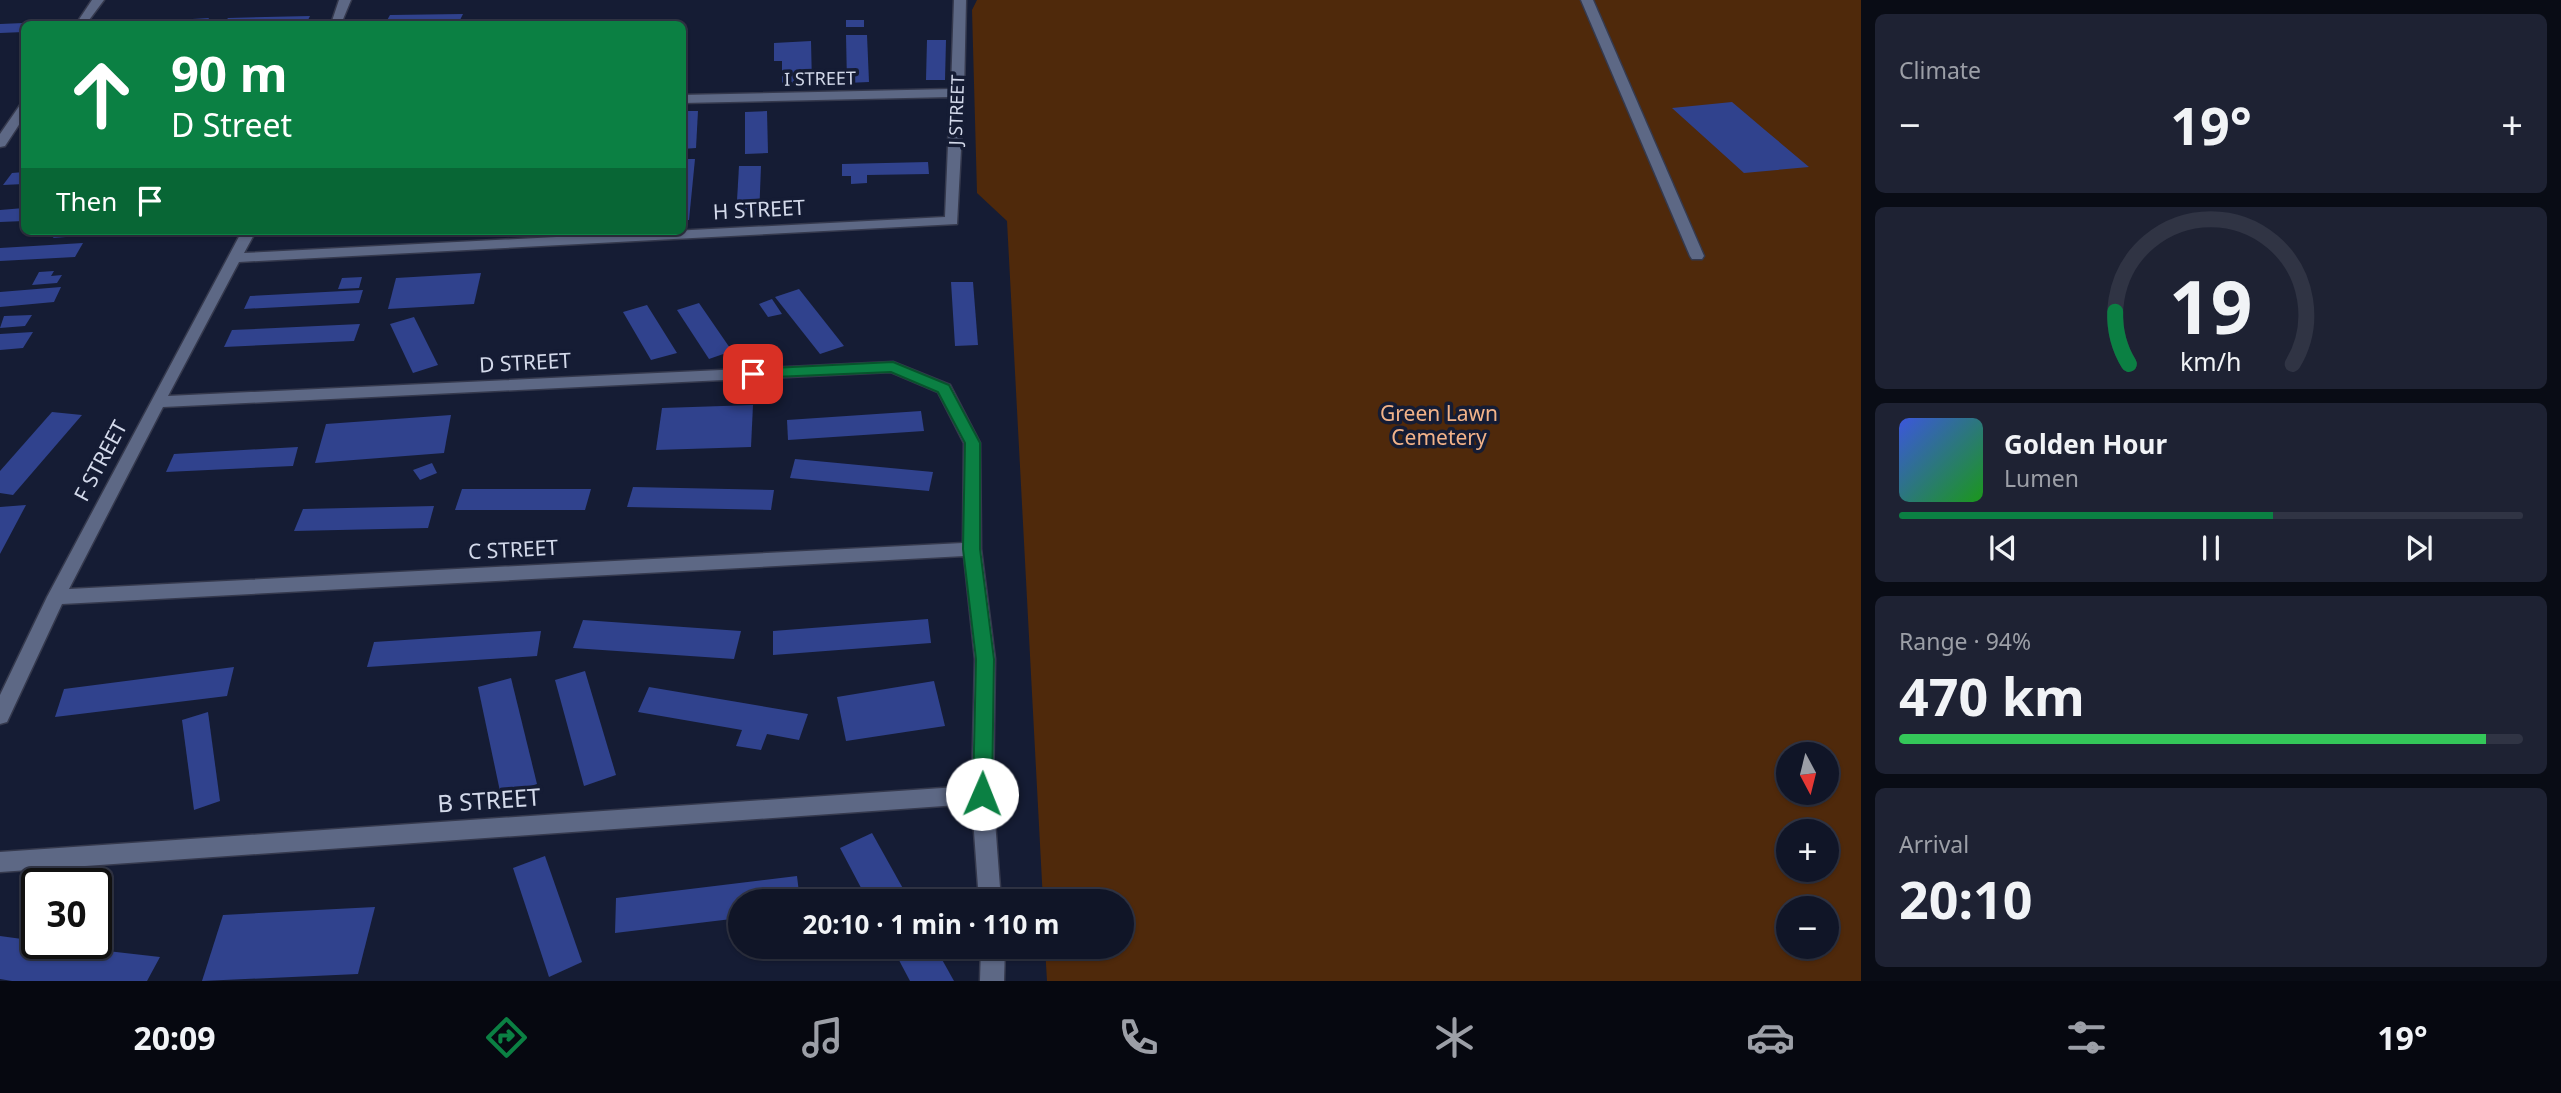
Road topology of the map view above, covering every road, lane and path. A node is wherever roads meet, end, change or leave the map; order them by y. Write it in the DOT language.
graph roads {
  1 [pos="98,0"];
  2 [pos="345,0"];
  3 [pos="960,0"];
  4 [pos="1587,0"];
  5 [pos="83,21"];
  6 [pos="337,21"];
  7 [pos="958,93"];
  8 [pos="686,99"];
  9 [pos="21,112"];
  10 [pos="0,143"];
  11 [pos="952,221"];
  12 [pos="247,235"];
  13 [pos="680,235"];
  14 [pos="686,235"];
  15 [pos="1697,256"];
  16 [pos="233,258"];
  17 [pos="158,401"];
  18 [pos="971,549"];
  19 [pos="56,597"];
  20 [pos="0,716"];
  21 [pos="982,794"];
  22 [pos="0,862"];
  23 [pos="989,889"];
  24 [pos="993,959"];
  25 [pos="992,981"];
  1 -- 5 [label="street"];
  2 -- 6 [label="street"];
  3 -- 7 [label="street, J STREET"];
  4 -- 15 [label="street"];
  7 -- 8 [label="street, I STREET"];
  7 -- 11 [label="street, J STREET"];
  9 -- 10 [label="street"];
  11 -- 14 [label="street, H STREET"];
  12 -- 16 [label="street, F STREET"];
  13 -- 16 [label="street, H STREET"];
  16 -- 17 [label="street, F STREET"];
  17 -- 18 [label="street, D STREET"];
  17 -- 19 [label="street, F STREET"];
  18 -- 19 [label="street, C STREET"];
  18 -- 21 [label="street"];
  19 -- 20 [label="street, F STREET"];
  21 -- 22 [label="street, B STREET"];
  21 -- 23 [label="street"];
  24 -- 25 [label="street"];
}
